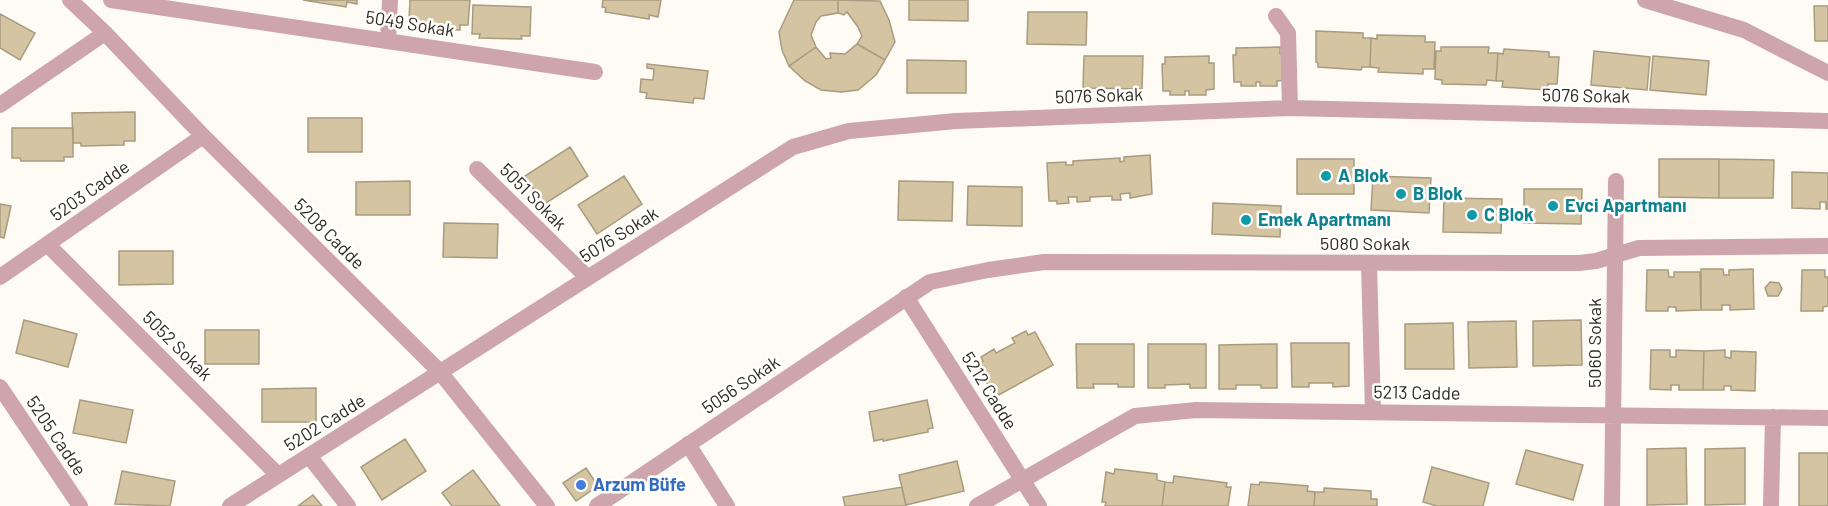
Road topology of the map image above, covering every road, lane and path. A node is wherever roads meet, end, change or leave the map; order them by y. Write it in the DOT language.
graph roads {
  1 [pos="70,0"];
  2 [pos="111,0"];
  3 [pos="390,0"];
  4 [pos="1645,0"];
  5 [pos="1276,16"];
  6 [pos="105,33"];
  7 [pos="388,41"];
  8 [pos="595,72"];
  9 [pos="1828,74"];
  10 [pos="0,105"];
  11 [pos="1290,108"];
  12 [pos="1828,121"];
  13 [pos="203,136"];
  14 [pos="477,169"];
  15 [pos="1616,181"];
  16 [pos="48,245"];
  17 [pos="1828,246"];
  18 [pos="1616,255"];
  19 [pos="1370,264"];
  20 [pos="0,277"];
  21 [pos="588,278"];
  22 [pos="906,297"];
  23 [pos="440,372"];
  24 [pos="0,387"];
  25 [pos="1373,412"];
  26 [pos="1614,415"];
  27 [pos="1773,417"];
  28 [pos="1828,418"];
  29 [pos="688,444"];
  30 [pos="309,456"];
  31 [pos="278,475"];
  32 [pos="1022,479"];
  33 [pos="80,506"];
  34 [pos="230,506"];
  35 [pos="348,506"];
  36 [pos="547,506"];
  37 [pos="597,506"];
  38 [pos="727,506"];
  39 [pos="977,506"];
  40 [pos="1039,506"];
  41 [pos="1612,506"];
  42 [pos="1771,506"];
  1 -- 6 [label="street, 5208 Cadde"];
  2 -- 7 [label="street, 5049 Sokak"];
  3 -- 7 [label="street"];
  4 -- 9 [label="street"];
  5 -- 11 [label="street"];
  6 -- 10 [label="street"];
  6 -- 13 [label="street, 5208 Cadde"];
  7 -- 8 [label="street, 5049 Sokak"];
  11 -- 12 [label="street, 5076 Sokak"];
  11 -- 21 [label="street, 5076 Sokak"];
  13 -- 16 [label="street, 5203 Cadde"];
  13 -- 23 [label="street, 5208 Cadde"];
  14 -- 21 [label="street, 5051 Sokak"];
  15 -- 18 [label="street, 5060 Sokak"];
  16 -- 20 [label="street, 5203 Cadde"];
  16 -- 31 [label="street, 5052 Sokak"];
  17 -- 18 [label="street, 5080 Sokak"];
  18 -- 19 [label="street, 5080 Sokak"];
  18 -- 26 [label="street, 5060 Sokak"];
  19 -- 22 [label="street, 5080 Sokak"];
  19 -- 25 [label="street"];
  21 -- 23 [label="street, 5076 Sokak"];
  22 -- 29 [label="street, 5056 Sokak"];
  22 -- 32 [label="street, 5212 Cadde"];
  23 -- 30 [label="street, 5202 Cadde"];
  23 -- 36 [label="street, 5208 Cadde"];
  24 -- 33 [label="street, 5205 Cadde"];
  25 -- 26 [label="street, 5213 Cadde"];
  25 -- 32 [label="street, 5213 Cadde"];
  26 -- 27 [label="street, 5213 Cadde"];
  26 -- 41 [label="street, 5060 Sokak"];
  27 -- 28 [label="street, 5213 Cadde"];
  27 -- 42 [label="street"];
  29 -- 37 [label="street, 5056 Sokak"];
  29 -- 38 [label="street"];
  30 -- 31 [label="street, 5202 Cadde"];
  30 -- 35 [label="street"];
  31 -- 34 [label="street, 5202 Cadde"];
  32 -- 39 [label="street, 5213 Cadde"];
  32 -- 40 [label="street, 5212 Cadde"];
}
